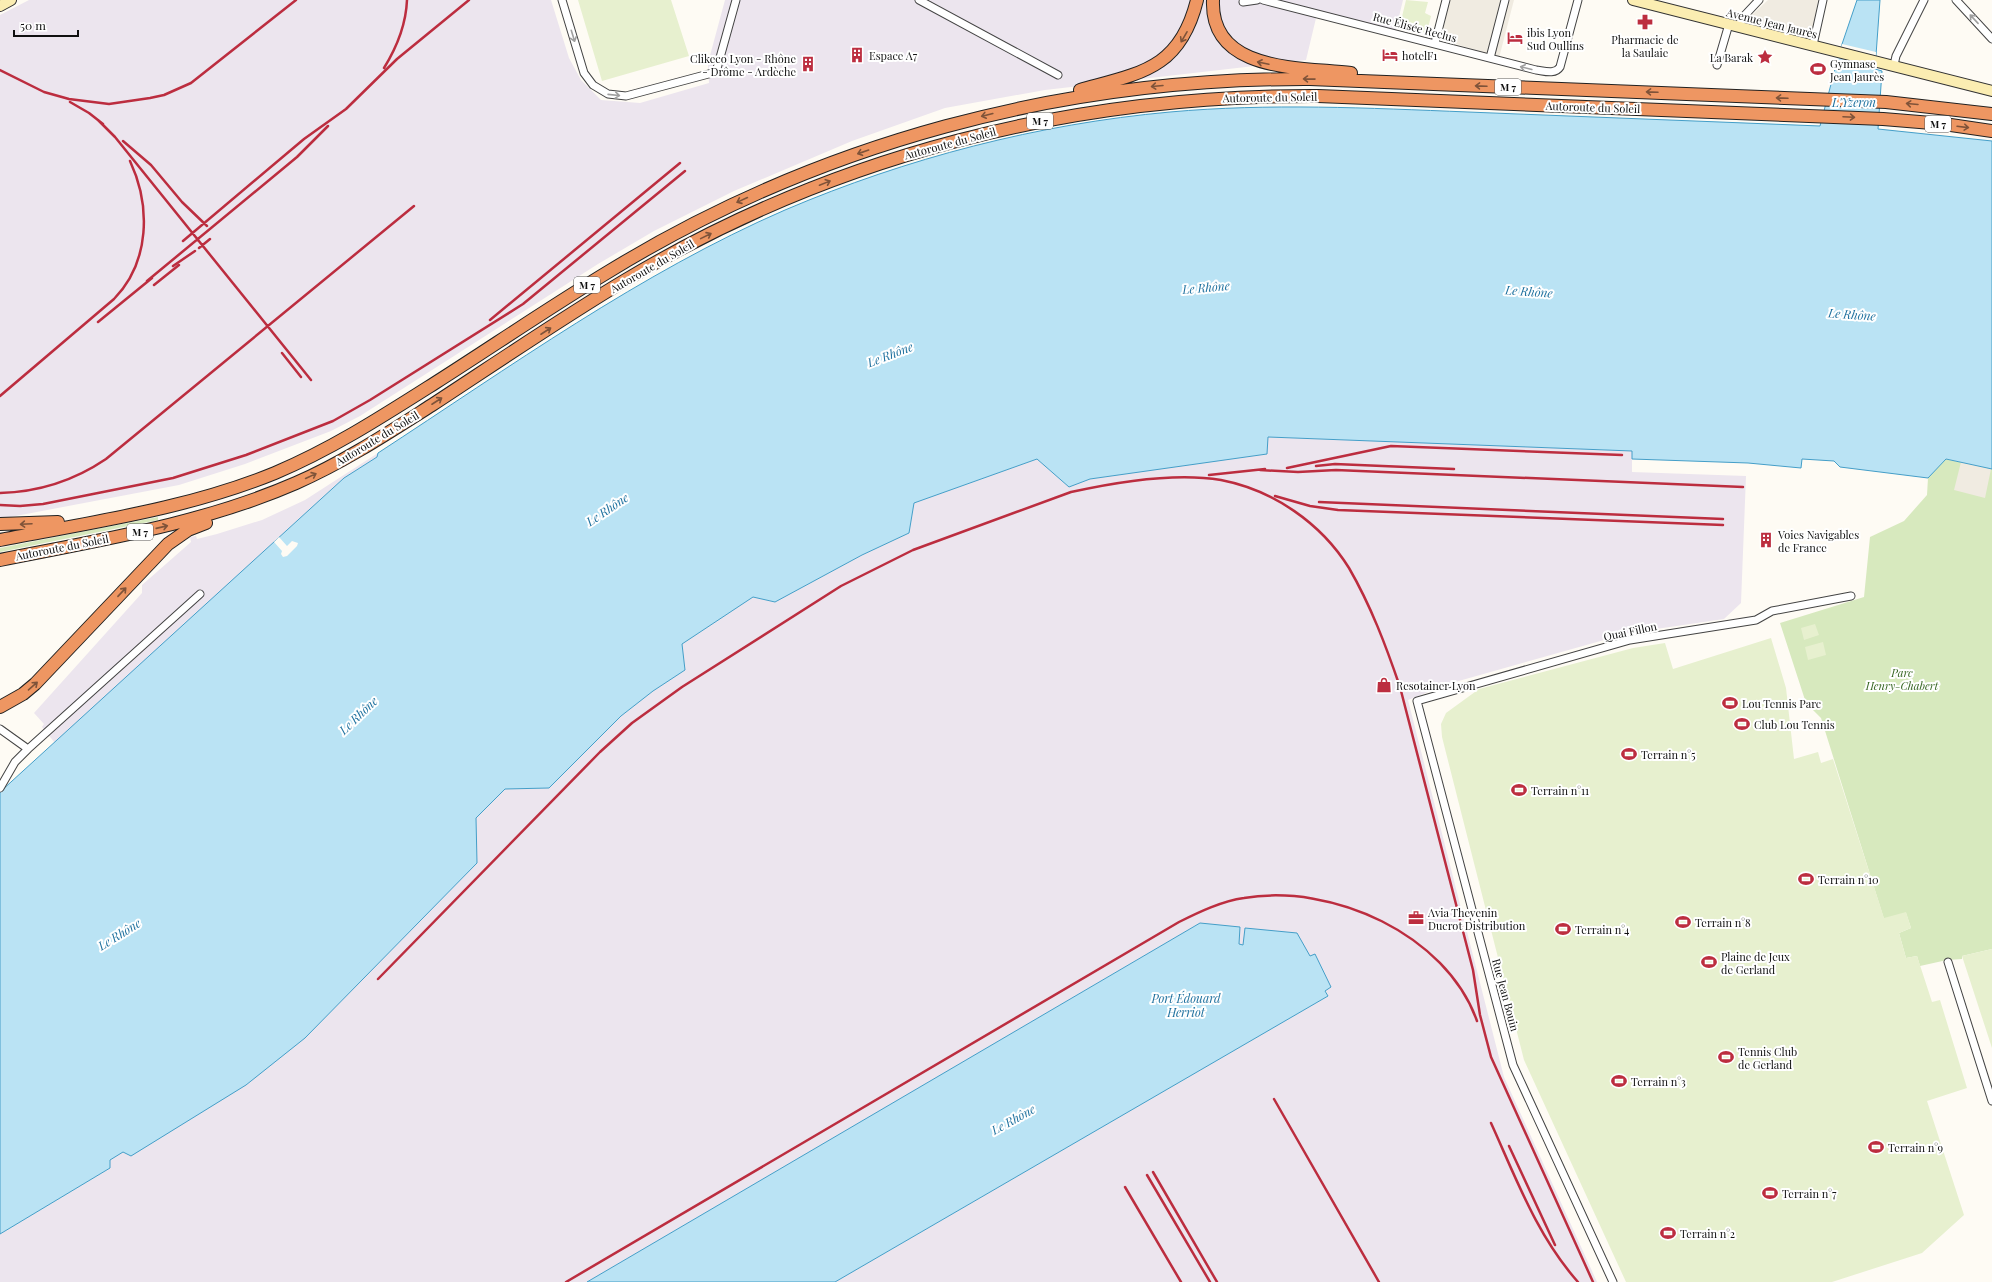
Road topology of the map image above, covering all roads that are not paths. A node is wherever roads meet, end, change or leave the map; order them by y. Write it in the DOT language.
graph roads {
  1 [pos="11,0"];
  2 [pos="562,0"];
  3 [pos="736,0"];
  4 [pos="919,0"];
  5 [pos="1197,0"];
  6 [pos="1213,0"];
  7 [pos="1257,0"];
  8 [pos="1263,0"];
  9 [pos="1446,0"];
  10 [pos="1505,0"];
  11 [pos="1578,0"];
  12 [pos="1633,0"];
  13 [pos="1759,0"];
  14 [pos="1823,0"];
  15 [pos="1924,0"];
  16 [pos="1956,0"];
  17 [pos="1243,2"];
  18 [pos="0,6"];
  19 [pos="1734,25"];
  20 [pos="1992,39"];
  21 [pos="1435,43"];
  22 [pos="1813,45"];
  23 [pos="1490,58"];
  24 [pos="1717,65"];
  25 [pos="1894,65"];
  26 [pos="1058,75"];
  27 [pos="1430,84"];
  28 [pos="1992,91"];
  29 [pos="1007,110"];
  30 [pos="1992,114"];
  31 [pos="1992,131"];
  32 [pos="277,491"];
  33 [pos="107,519"];
  34 [pos="0,524"];
  35 [pos="0,540"];
  36 [pos="0,560"];
  37 [pos="200,594"];
  38 [pos="1851,596"];
  39 [pos="1417,700"];
  40 [pos="0,707"];
  41 [pos="0,730"];
  42 [pos="28,749"];
  43 [pos="0,788"];
  44 [pos="1948,962"];
  45 [pos="1992,1101"];
  46 [pos="1613,1282"];
  1 -- 18 [label="main road"];
  2 -- 3 [label="street, one-way"];
  4 -- 26 [label="street"];
  5 -- 29 [label="highway, one-way"];
  27 -- 6 [label="highway, one-way"];
  7 -- 17 [label="street"];
  8 -- 21 [label="street, Rue Élisée Reclus"];
  9 -- 21 [label="street"];
  10 -- 23 [label="street"];
  11 -- 23 [label="street, Rue Élisée Reclus, one-way"];
  12 -- 19 [label="main road, Avenue Jean Jaurès"];
  13 -- 19 [label="street"];
  14 -- 22 [label="street"];
  15 -- 25 [label="street"];
  20 -- 16 [label="street, one-way"];
  19 -- 22 [label="main road, Avenue Jean Jaurès"];
  19 -- 24 [label="street"];
  21 -- 23 [label="street, Rue Élisée Reclus"];
  22 -- 25 [label="main road, Avenue Jean Jaurès"];
  25 -- 28 [label="main road, Avenue Jean Jaurès"];
  27 -- 29 [label="highway, Autoroute du Soleil / M 7, one-way"];
  30 -- 27 [label="highway, Autoroute du Soleil / M 7, one-way"];
  29 -- 33 [label="highway, Autoroute du Soleil / M 7, one-way"];
  32 -- 31 [label="highway, Autoroute du Soleil / M 7, one-way"];
  36 -- 32 [label="highway, Autoroute du Soleil / M 7, one-way"];
  40 -- 32 [label="highway, one-way"];
  33 -- 34 [label="highway, one-way"];
  33 -- 35 [label="highway, Autoroute du Soleil / M 7"];
  37 -- 42 [label="street"];
  38 -- 39 [label="street, Quai Fillon"];
  39 -- 46 [label="street, Rue Jean Bouin"];
  41 -- 42 [label="street"];
  42 -- 43 [label="street"];
  44 -- 45 [label="street"];
}
